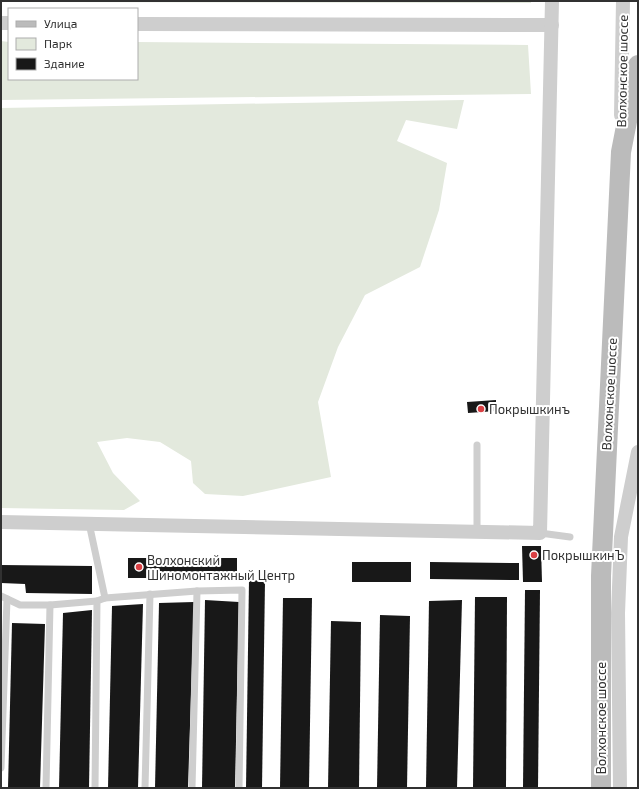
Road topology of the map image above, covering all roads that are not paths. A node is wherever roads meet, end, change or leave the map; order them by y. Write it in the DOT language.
graph roads {
  1 [pos="552,1"];
  2 [pos="623,1"];
  3 [pos="138,24"];
  4 [pos="552,25"];
  5 [pos="638,65"];
  6 [pos="621,152"];
  7 [pos="477,445"];
  8 [pos="638,452"];
  9 [pos="1,522"];
  10 [pos="89,523"];
  11 [pos="477,532"];
  12 [pos="540,533"];
  13 [pos="570,537"];
  14 [pos="197,591"];
  15 [pos="150,594"];
  16 [pos="4,597"];
  17 [pos="105,598"];
  18 [pos="98,601"];
  19 [pos="50,605"];
  20 [pos="1,768"];
  21 [pos="46,788"];
  22 [pos="95,788"];
  23 [pos="145,788"];
  24 [pos="192,788"];
  25 [pos="239,788"];
  26 [pos="601,788"];
  27 [pos="620,788"];
  1 -- 4 [label="street"];
  2 -- 6 [label="street, Волхонское шоссе"];
  3 -- 4 [label="street"];
  4 -- 12 [label="street"];
  5 -- 6 [label="main road"];
  6 -- 26 [label="main road, Волхонское шоссе"];
  7 -- 11 [label="lane"];
  8 -- 27 [label="street, Волхонское шоссе"];
  9 -- 10 [label="street"];
  10 -- 11 [label="street"];
  10 -- 17 [label="lane"];
  11 -- 12 [label="street"];
  12 -- 13 [label="lane"];
  14 -- 15 [label="lane"];
  14 -- 24 [label="lane"];
  14 -- 25 [label="lane"];
  15 -- 17 [label="lane"];
  15 -- 23 [label="lane"];
  16 -- 19 [label="lane"];
  16 -- 20 [label="lane"];
  17 -- 18 [label="lane"];
  18 -- 19 [label="lane"];
  18 -- 22 [label="lane"];
  19 -- 21 [label="lane"];
}
